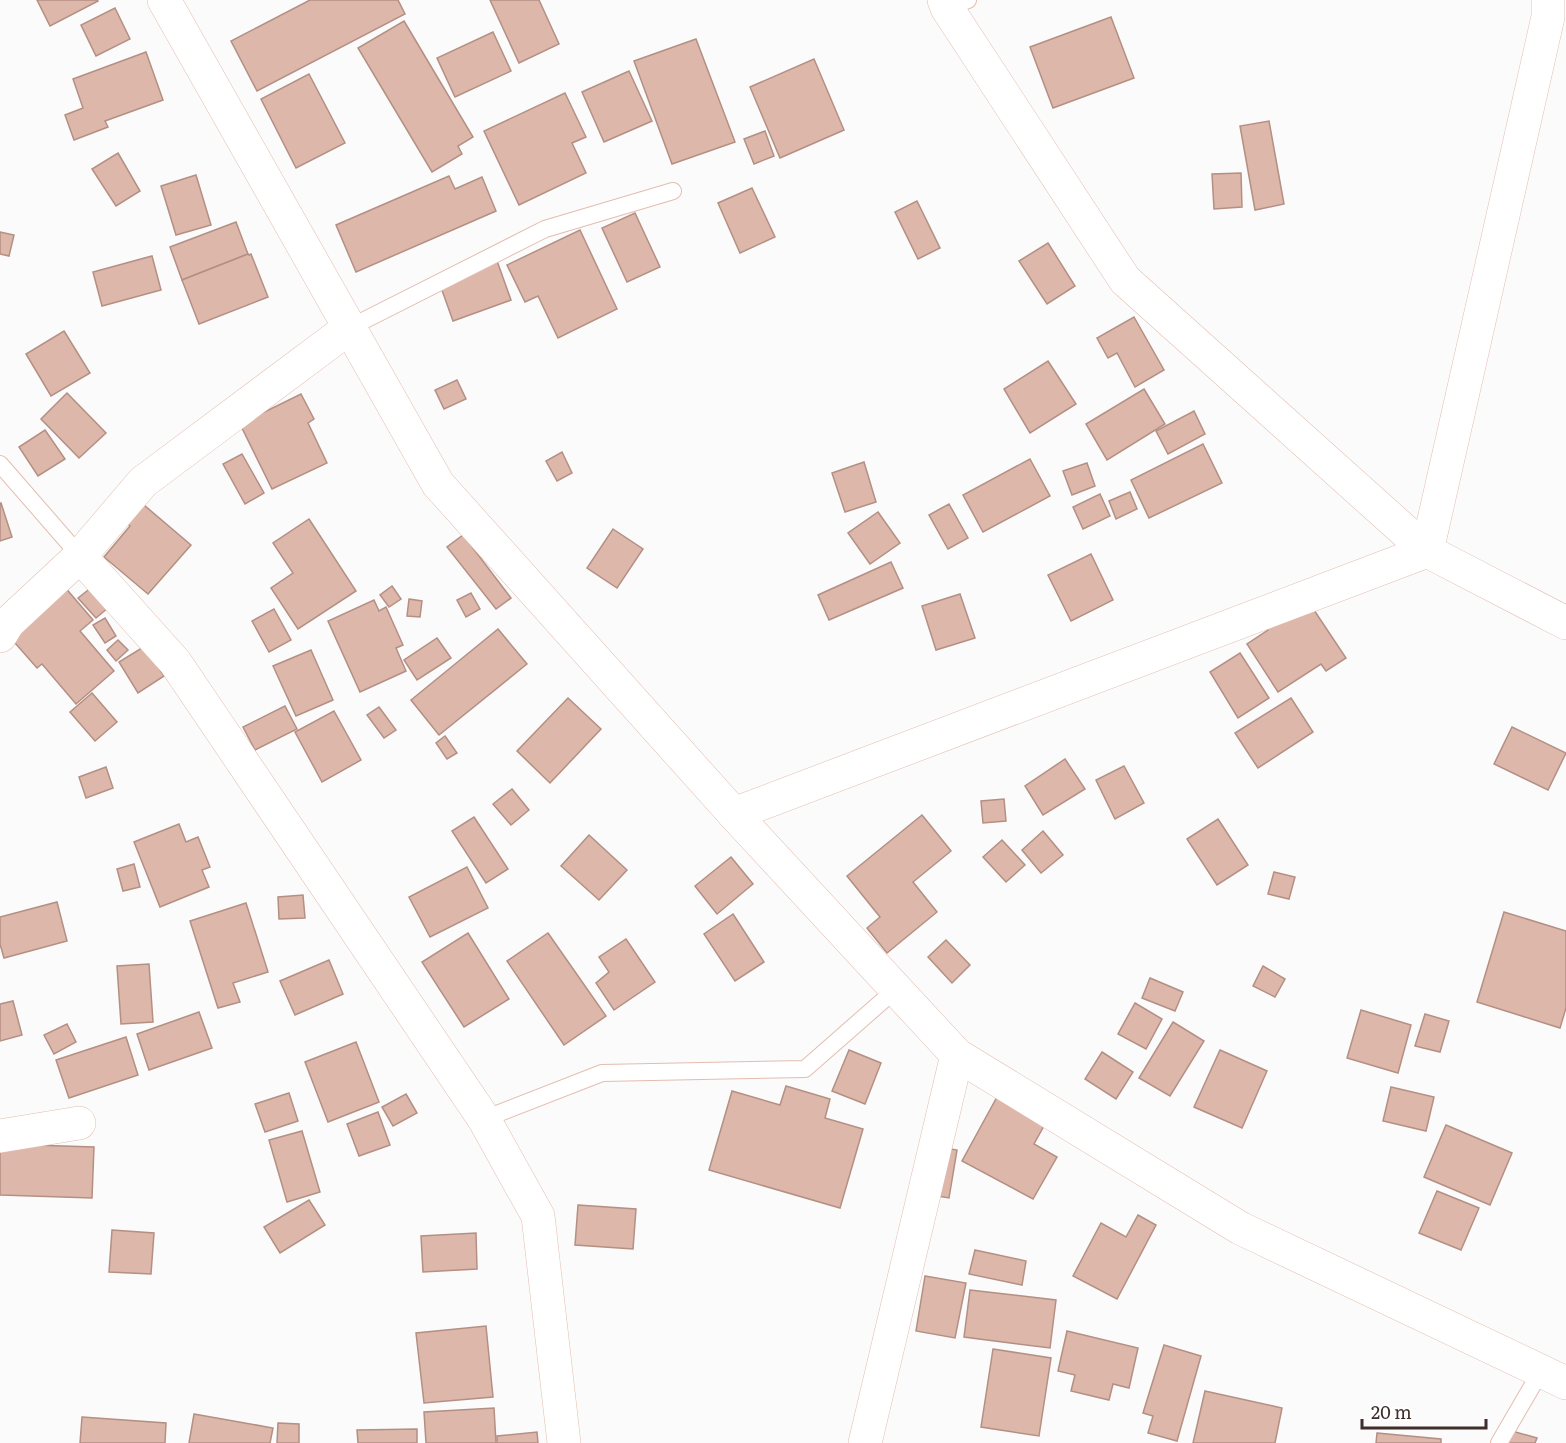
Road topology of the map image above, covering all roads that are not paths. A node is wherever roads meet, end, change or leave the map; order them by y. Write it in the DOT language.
graph roads {
  1 [pos="164,0"];
  2 [pos="1548,0"];
  3 [pos="953,3"];
  4 [pos="673,191"];
  5 [pos="349,328"];
  6 [pos="0,465"];
  7 [pos="1427,551"];
  8 [pos="80,556"];
  9 [pos="1566,623"];
  10 [pos="0,636"];
  11 [pos="734,814"];
  12 [pos="895,990"];
  13 [pos="957,1055"];
  14 [pos="484,1119"];
  15 [pos="79,1123"];
  16 [pos="0,1136"];
  17 [pos="1553,1377"];
  18 [pos="564,1443"];
  19 [pos="865,1443"];
  20 [pos="1499,1443"];
  1 -- 5 [label="street"];
  2 -- 7 [label="street"];
  3 -- 7 [label="street"];
  4 -- 5 [label="lane"];
  5 -- 8 [label="street"];
  5 -- 11 [label="street"];
  6 -- 8 [label="lane"];
  7 -- 9 [label="street"];
  7 -- 11 [label="street"];
  8 -- 10 [label="street"];
  8 -- 14 [label="street"];
  11 -- 12 [label="street"];
  12 -- 13 [label="street"];
  12 -- 14 [label="lane"];
  13 -- 17 [label="street"];
  13 -- 19 [label="street"];
  14 -- 18 [label="street"];
  15 -- 16 [label="street"];
  17 -- 20 [label="lane"];
}
